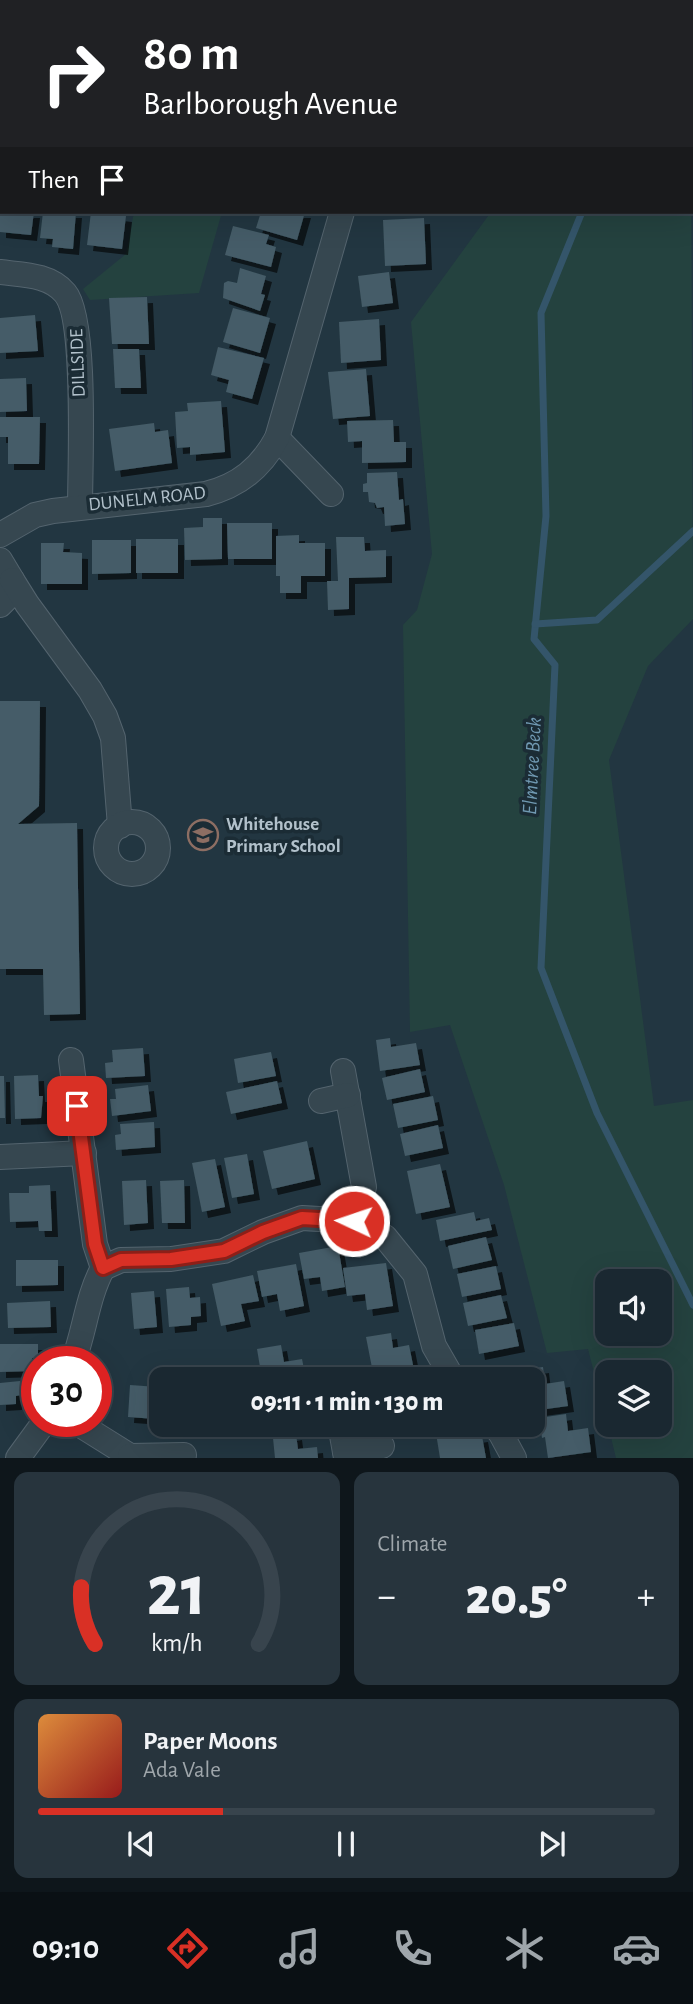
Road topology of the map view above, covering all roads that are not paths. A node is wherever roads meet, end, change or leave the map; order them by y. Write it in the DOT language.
graph roads {
  1 [pos="341,214"];
  2 [pos="0,272"];
  3 [pos="277,438"];
  4 [pos="331,494"];
  5 [pos="80,507"];
  6 [pos="0,535"];
  7 [pos="6,570"];
  8 [pos="0,605"];
  9 [pos="120,826"];
  10 [pos="71,1059"];
  11 [pos="321,1101"];
  12 [pos="83,1153"];
  13 [pos="0,1157"];
  14 [pos="354,1221"];
  15 [pos="103,1268"];
  16 [pos="79,1346"];
  17 [pos="446,1367"];
  18 [pos="33,1437"];
  19 [pos="99,1437"];
  20 [pos="342,1437"];
  21 [pos="503,1437"];
  22 [pos="382,1446"];
  23 [pos="184,1455"];
  24 [pos="345,1455"];
  25 [pos="130,1457"];
  26 [pos="18,1458"];
  27 [pos="514,1458"];
  1 -- 3 [label="street, DUNELM ROAD"];
  2 -- 5 [label="street, DILLSIDE"];
  3 -- 4 [label="street"];
  3 -- 5 [label="street, DUNELM ROAD"];
  5 -- 6 [label="street, DUNELM ROAD"];
  7 -- 8 [label="street"];
  7 -- 9 [label="street"];
  10 -- 12 [label="street"];
  11 -- 14 [label="street"];
  12 -- 13 [label="street"];
  12 -- 15 [label="street"];
  14 -- 15 [label="street"];
  14 -- 17 [label="street"];
  15 -- 16 [label="street"];
  18 -- 26 [label="street"];
  19 -- 25 [label="street"];
  20 -- 24 [label="street"];
  21 -- 27 [label="street"];
  22 -- 24 [label="street"];
  23 -- 25 [label="street"];
}
